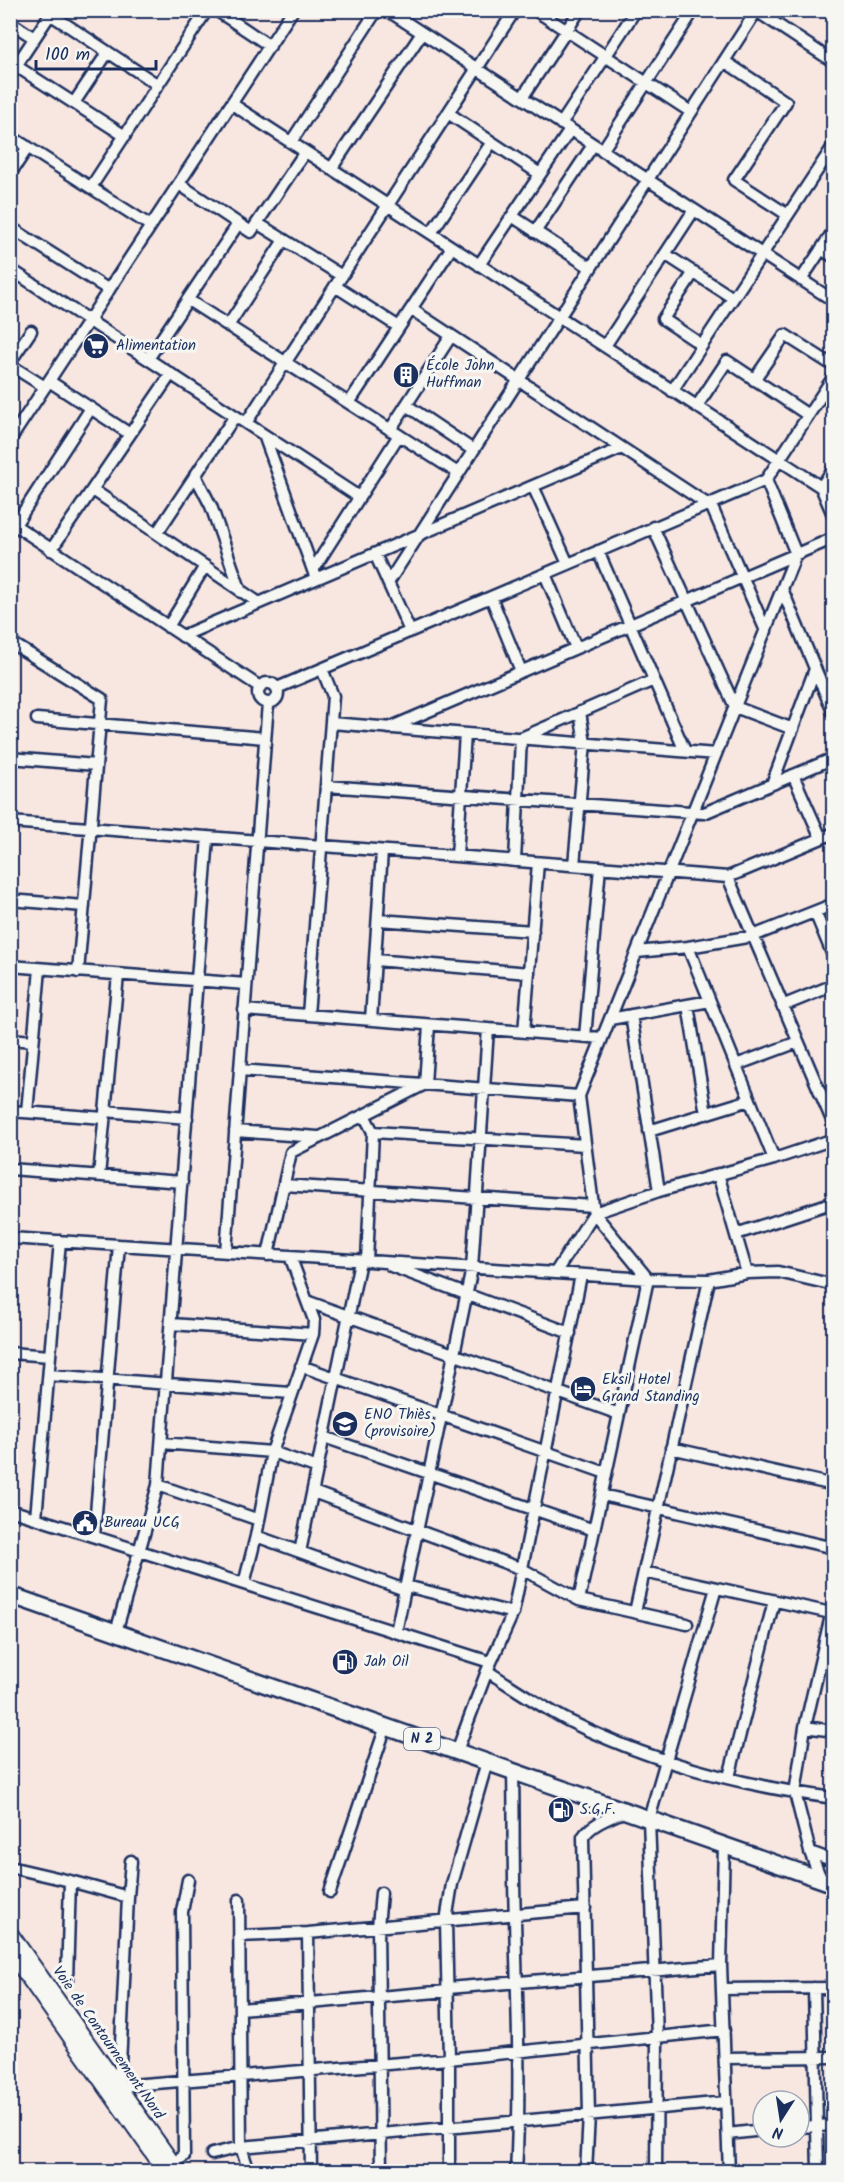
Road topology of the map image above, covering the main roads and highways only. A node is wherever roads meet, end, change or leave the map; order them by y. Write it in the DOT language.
graph roads {
  1 [pos="10,1595"];
  2 [pos="827,1881"];
  3 [pos="10,1933"];
  4 [pos="10,1952"];
  5 [pos="116,2091"];
  6 [pos="173,2169"];
  1 -- 2 [label="highway, N 2"];
  3 -- 5 [label="main road, Voie de Contournement Nord"];
  4 -- 5 [label="main road, Voie de Contournement Nord"];
  5 -- 6 [label="main road, Voie de Contournement Nord"];
}
